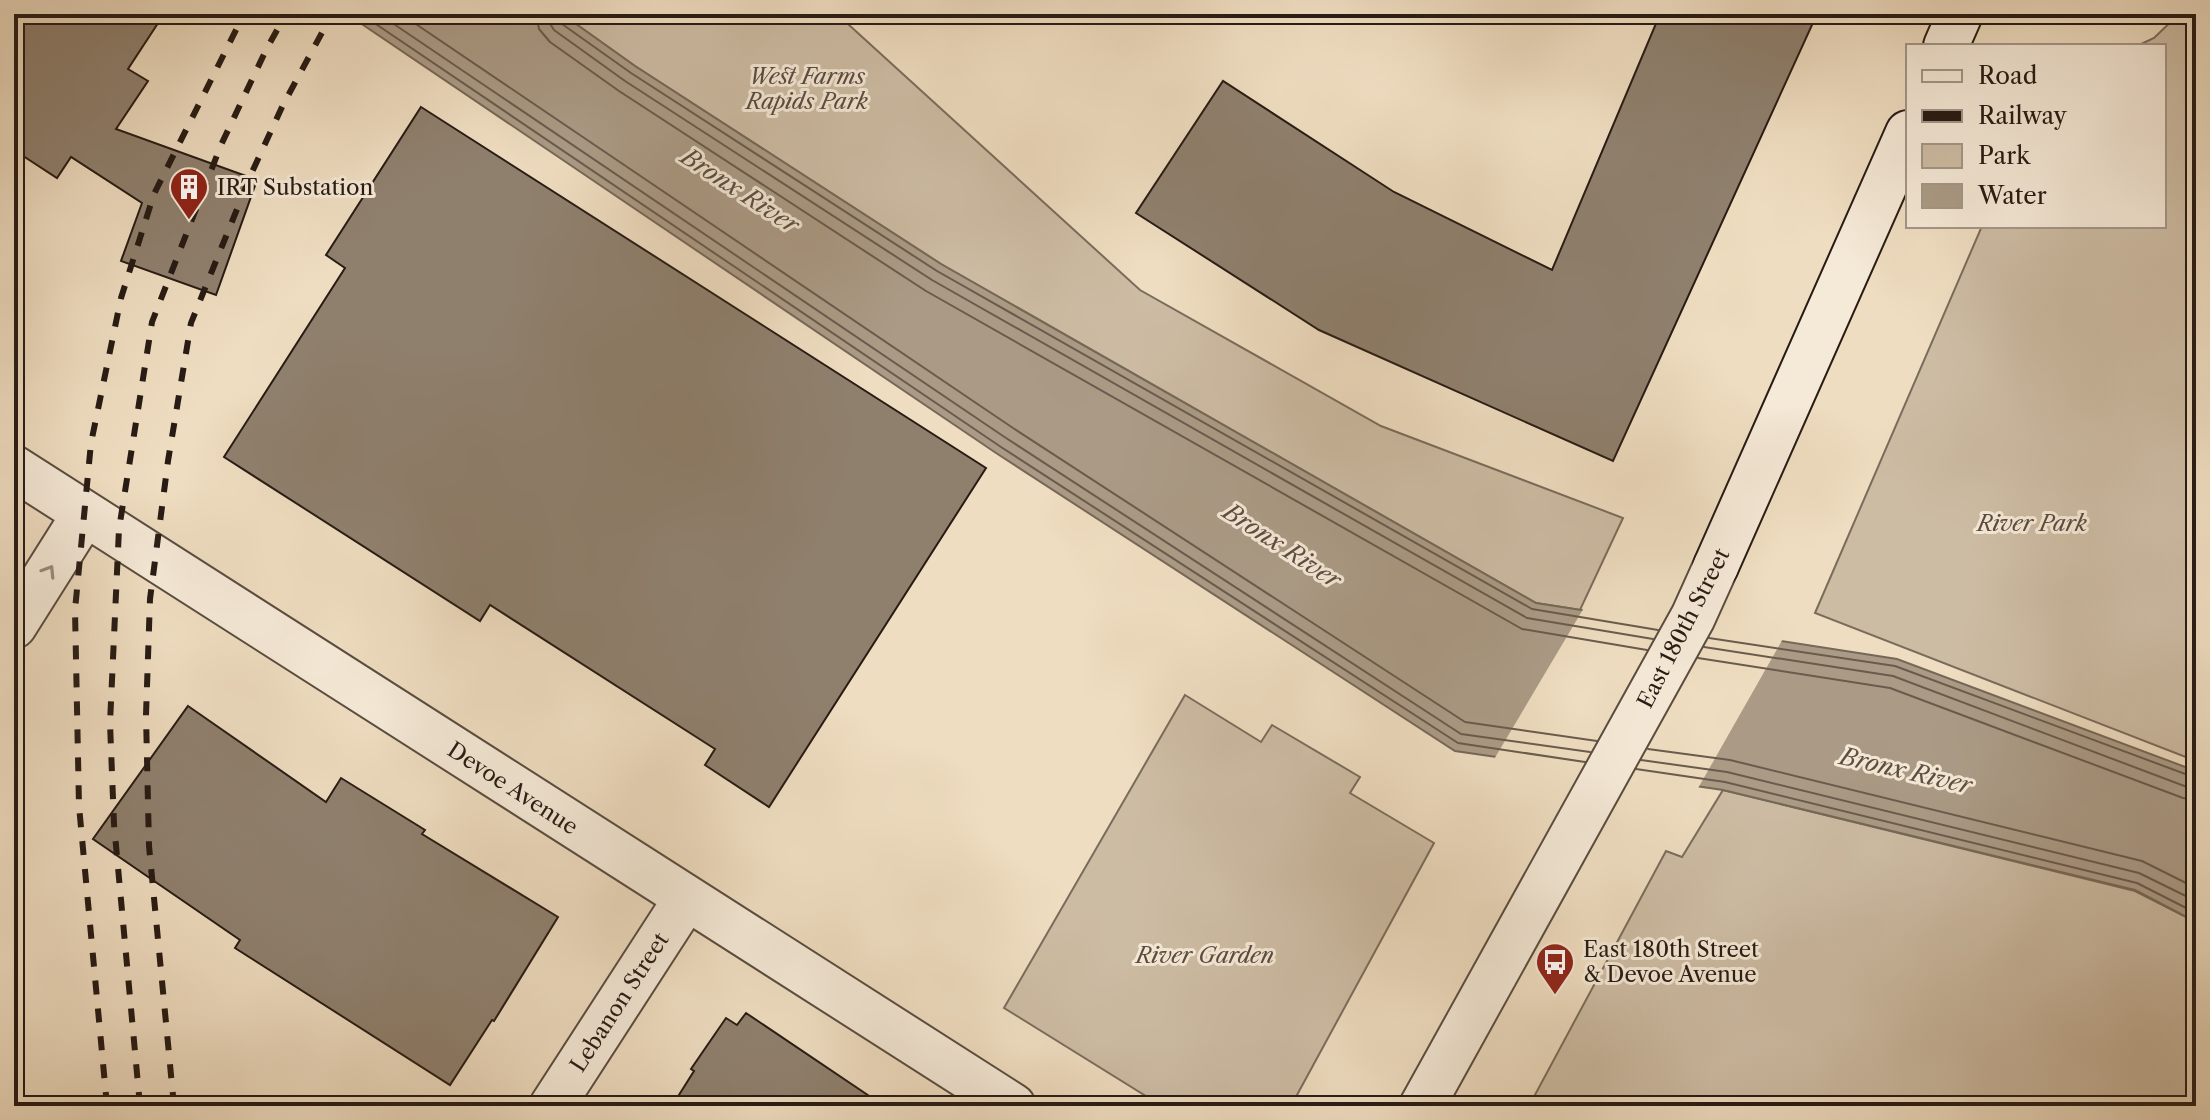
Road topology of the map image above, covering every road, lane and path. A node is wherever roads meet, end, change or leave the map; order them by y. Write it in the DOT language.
graph roads {
  1 [pos="1960,14"];
  2 [pos="1947,44"];
  3 [pos="1906,138"];
  4 [pos="14,468"];
  5 [pos="84,515"];
  6 [pos="14,626"];
  7 [pos="686,899"];
  8 [pos="552,1106"];
  9 [pos="1013,1106"];
  10 [pos="1422,1106"];
  1 -- 2 [label="street"];
  3 -- 10 [label="street, East 180th Street"];
  4 -- 5 [label="street, Devoe Avenue"];
  6 -- 5 [label="street, one-way"];
  5 -- 7 [label="street, Devoe Avenue"];
  7 -- 8 [label="street, Lebanon Street"];
  7 -- 9 [label="street, Devoe Avenue"];
}
